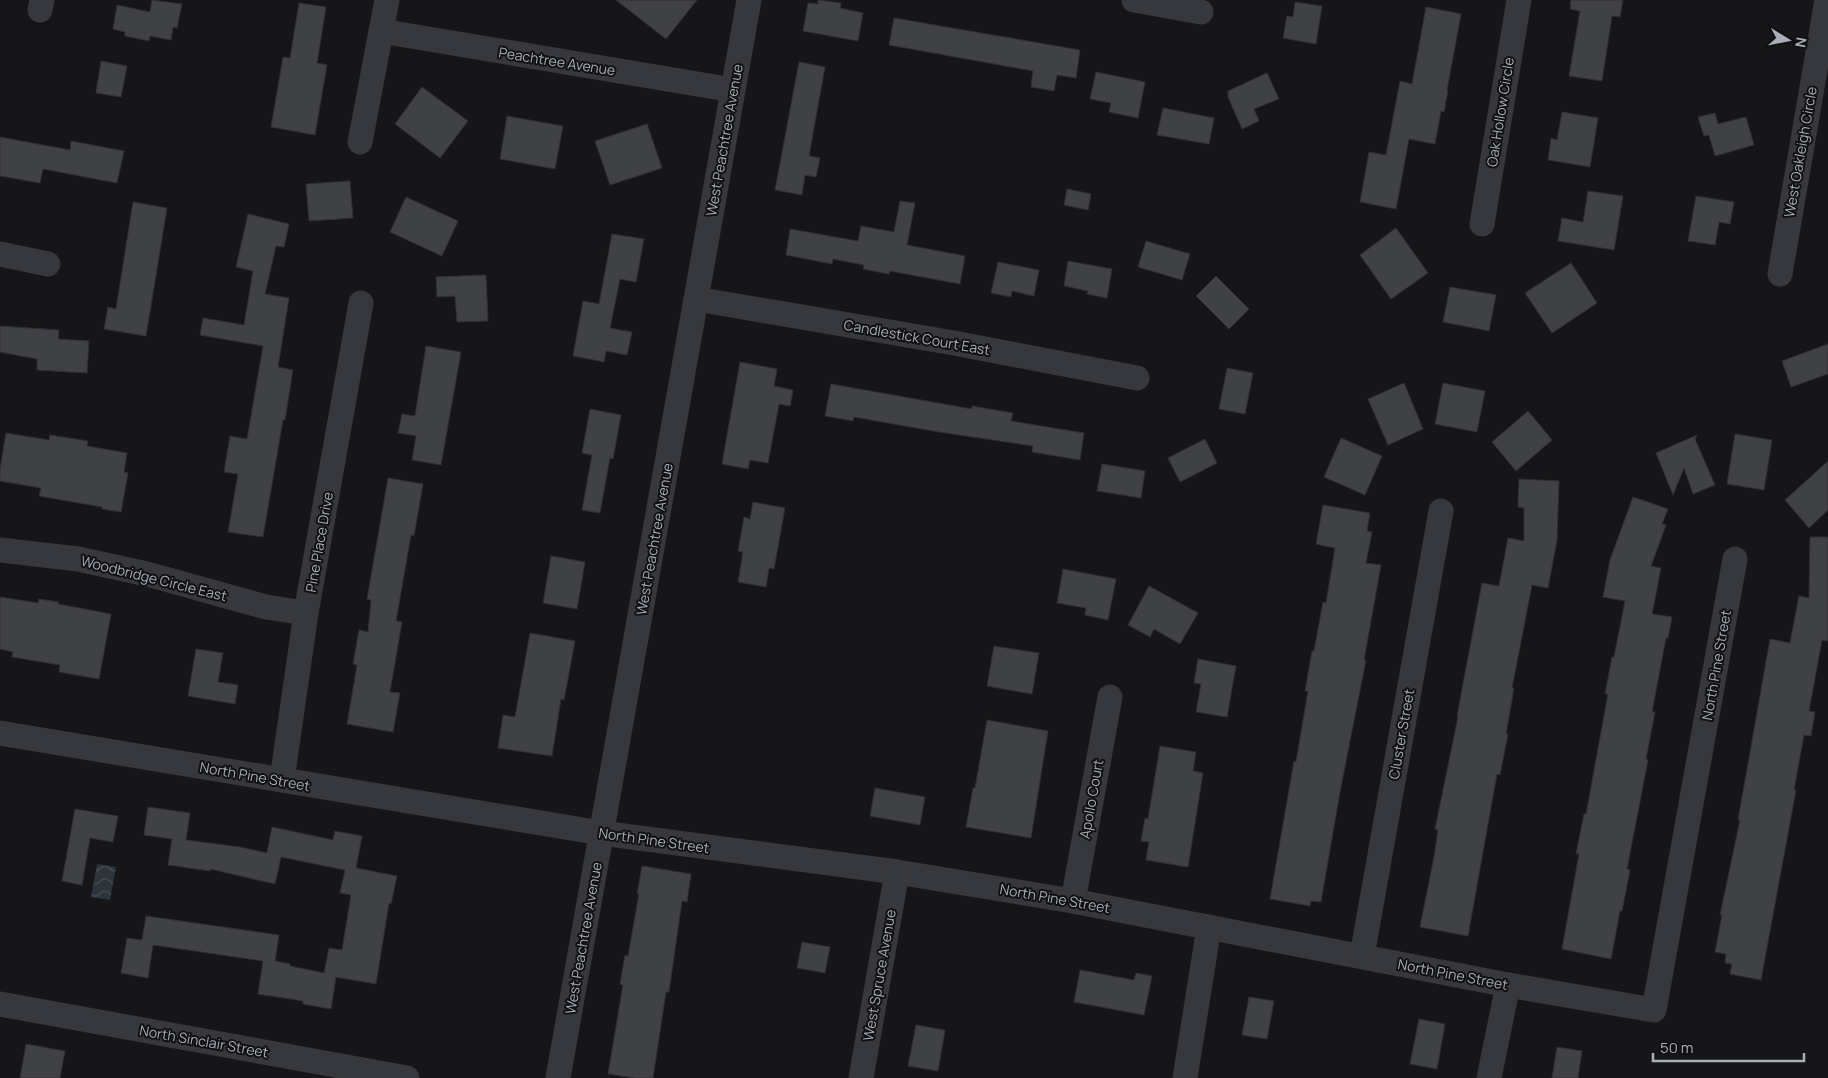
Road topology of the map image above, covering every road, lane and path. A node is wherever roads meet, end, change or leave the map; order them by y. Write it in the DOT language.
graph roads {
  1 [pos="387,0"];
  2 [pos="749,0"];
  3 [pos="1134,0"];
  4 [pos="1519,0"];
  5 [pos="1827,0"];
  6 [pos="1201,12"];
  7 [pos="381,31"];
  8 [pos="733,90"];
  9 [pos="360,142"];
  10 [pos="1482,224"];
  11 [pos="0,254"];
  12 [pos="48,264"];
  13 [pos="1780,274"];
  14 [pos="696,299"];
  15 [pos="361,304"];
  16 [pos="1137,378"];
  17 [pos="1441,511"];
  18 [pos="0,550"];
  19 [pos="1736,559"];
  20 [pos="306,613"];
  21 [pos="1110,697"];
  22 [pos="0,733"];
  23 [pos="282,780"];
  24 [pos="602,834"];
  25 [pos="897,872"];
  26 [pos="1073,901"];
  27 [pos="1209,927"];
  28 [pos="1362,956"];
  29 [pos="1508,984"];
  30 [pos="0,1004"];
  31 [pos="407,1078"];
  32 [pos="558,1078"];
  33 [pos="861,1078"];
  34 [pos="1185,1078"];
  35 [pos="1490,1078"];
  1 -- 7 [label="street"];
  2 -- 8 [label="street, West Peachtree Avenue"];
  3 -- 6 [label="street"];
  4 -- 10 [label="street, Oak Hollow Circle"];
  5 -- 13 [label="street, West Oakleigh Circle"];
  7 -- 8 [label="street, Peachtree Avenue"];
  7 -- 9 [label="street"];
  8 -- 14 [label="street, West Peachtree Avenue"];
  11 -- 12 [label="street"];
  14 -- 16 [label="street, Candlestick Court East"];
  14 -- 24 [label="street, West Peachtree Avenue"];
  15 -- 20 [label="street, Pine Place Drive"];
  17 -- 28 [label="street, Cluster Street"];
  18 -- 20 [label="street, Woodbridge Circle East"];
  19 -- 29 [label="street, North Pine Street"];
  20 -- 23 [label="street, Pine Place Drive"];
  21 -- 26 [label="street, Apollo Court"];
  22 -- 23 [label="street, North Pine Street"];
  23 -- 24 [label="street, North Pine Street"];
  24 -- 25 [label="street, North Pine Street"];
  24 -- 32 [label="street, West Peachtree Avenue"];
  25 -- 26 [label="street, North Pine Street"];
  25 -- 33 [label="street, West Spruce Avenue"];
  26 -- 27 [label="street, North Pine Street"];
  27 -- 28 [label="street, North Pine Street"];
  27 -- 34 [label="street"];
  28 -- 29 [label="street, North Pine Street"];
  29 -- 35 [label="street"];
  30 -- 31 [label="street, North Sinclair Street"];
}
